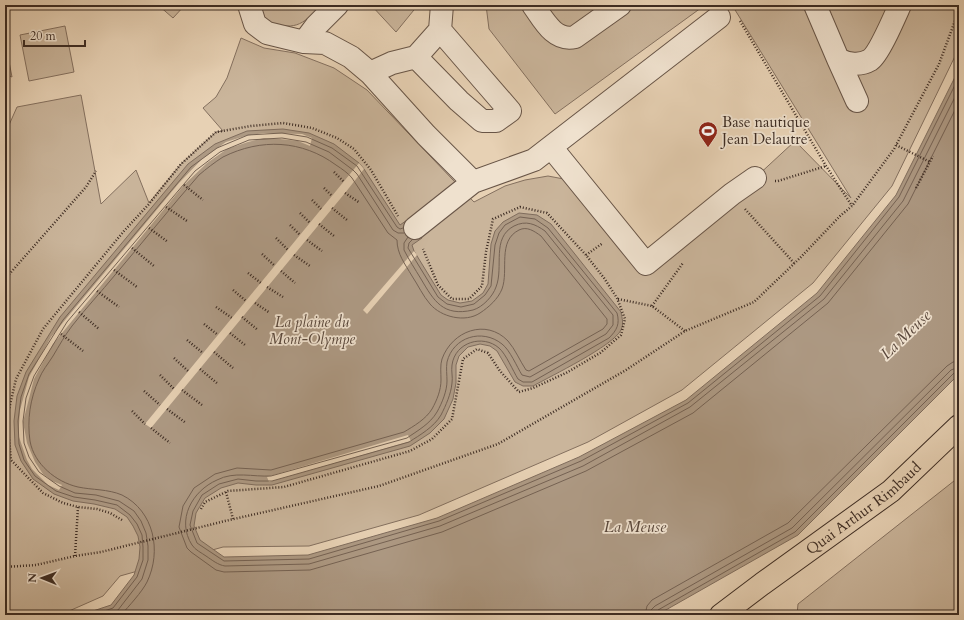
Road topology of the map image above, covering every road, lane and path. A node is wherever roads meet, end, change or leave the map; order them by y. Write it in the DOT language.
graph roads {
  1 [pos="249,5"];
  2 [pos="336,5"];
  3 [pos="442,5"];
  4 [pos="533,5"];
  5 [pos="620,5"];
  6 [pos="815,5"];
  7 [pos="900,5"];
  8 [pos="959,10"];
  9 [pos="719,17"];
  10 [pos="440,30"];
  11 [pos="304,42"];
  12 [pos="416,57"];
  13 [pos="838,59"];
  14 [pos="370,73"];
  15 [pos="857,101"];
  16 [pos="896,145"];
  17 [pos="551,147"];
  18 [pos="933,156"];
  19 [pos="930,162"];
  20 [pos="826,166"];
  21 [pos="96,171"];
  22 [pos="334,172"];
  23 [pos="755,178"];
  24 [pos="344,182"];
  25 [pos="473,182"];
  26 [pos="184,185"];
  27 [pos="324,188"];
  28 [pos="916,188"];
  29 [pos="345,193"];
  30 [pos="732,194"];
  31 [pos="332,196"];
  32 [pos="203,200"];
  33 [pos="312,200"];
  34 [pos="360,203"];
  35 [pos="852,206"];
  36 [pos="166,207"];
  37 [pos="332,208"];
  38 [pos="321,209"];
  39 [pos="300,213"];
  40 [pos="347,220"];
  41 [pos="187,221"];
  42 [pos="310,223"];
  43 [pos="319,224"];
  44 [pos="420,224"];
  45 [pos="290,225"];
  46 [pos="149,228"];
  47 [pos="300,235"];
  48 [pos="334,236"];
  49 [pos="276,238"];
  50 [pos="306,240"];
  51 [pos="607,240"];
  52 [pos="168,242"];
  53 [pos="132,248"];
  54 [pos="288,250"];
  55 [pos="322,251"];
  56 [pos="262,254"];
  57 [pos="294,255"];
  58 [pos="586,255"];
  59 [pos="794,263"];
  60 [pos="154,266"];
  61 [pos="275,266"];
  62 [pos="310,266"];
  63 [pos="114,270"];
  64 [pos="281,271"];
  65 [pos="248,274"];
  66 [pos="5,279"];
  67 [pos="261,283"];
  68 [pos="295,283"];
  69 [pos="267,287"];
  70 [pos="137,288"];
  71 [pos="233,290"];
  72 [pos="97,291"];
  73 [pos="283,297"];
  74 [pos="618,298"];
  75 [pos="246,301"];
  76 [pos="255,302"];
  77 [pos="216,306"];
  78 [pos="119,307"];
  79 [pos="79,312"];
  80 [pos="270,313"];
  81 [pos="242,317"];
  82 [pos="232,318"];
  83 [pos="204,324"];
  84 [pos="99,329"];
  85 [pos="258,330"];
  86 [pos="685,331"];
  87 [pos="230,333"];
  88 [pos="61,334"];
  89 [pos="218,335"];
  90 [pos="188,340"];
  91 [pos="245,345"];
  92 [pos="83,351"];
  93 [pos="214,352"];
  94 [pos="203,353"];
  95 [pos="174,358"];
  96 [pos="233,368"];
  97 [pos="200,369"];
  98 [pos="188,371"];
  99 [pos="160,375"];
  100 [pos="218,384"];
  101 [pos="174,389"];
  102 [pos="182,390"];
  103 [pos="144,391"];
  104 [pos="160,405"];
  105 [pos="202,405"];
  106 [pos="167,409"];
  107 [pos="132,411"];
  108 [pos="186,423"];
  109 [pos="145,424"];
  110 [pos="959,426"];
  111 [pos="152,428"];
  112 [pos="170,444"];
  113 [pos="226,492"];
  114 [pos="78,507"];
  115 [pos="201,509"];
  116 [pos="233,519"];
  117 [pos="122,520"];
  118 [pos="75,556"];
  119 [pos="5,567"];
  120 [pos="762,584"];
  121 [pos="705,615"];
  122 [pos="721,615"];
  1 -- 11 [label="street"];
  2 -- 11 [label="street"];
  3 -- 10 [label="street"];
  4 -- 5 [label="street"];
  6 -- 13 [label="street"];
  7 -- 13 [label="street"];
  8 -- 16 [label="path"];
  9 -- 17 [label="street"];
  9 -- 20 [label="path"];
  10 -- 12 [label="street"];
  10 -- 12 [label="street"];
  11 -- 14 [label="street"];
  12 -- 14 [label="street"];
  13 -- 15 [label="street"];
  14 -- 25 [label="street"];
  16 -- 19 [label="path"];
  16 -- 35 [label="path"];
  17 -- 25 [label="street"];
  17 -- 30 [label="street"];
  18 -- 19 [label="path"];
  19 -- 28 [label="path"];
  20 -- 23 [label="path"];
  20 -- 35 [label="path"];
  21 -- 66 [label="path"];
  22 -- 24 [label="path"];
  23 -- 30 [label="street"];
  25 -- 44 [label="street"];
  26 -- 32 [label="path"];
  27 -- 31 [label="path"];
  29 -- 34 [label="path"];
  30 -- 59 [label="path"];
  33 -- 38 [label="path"];
  35 -- 59 [label="path"];
  36 -- 41 [label="path"];
  37 -- 40 [label="path"];
  39 -- 42 [label="path"];
  43 -- 48 [label="path"];
  44 -- 58 [label="path"];
  44 -- 114 [label="path"];
  45 -- 47 [label="path"];
  46 -- 52 [label="path"];
  49 -- 54 [label="path"];
  50 -- 55 [label="path"];
  51 -- 58 [label="path"];
  53 -- 60 [label="path"];
  56 -- 61 [label="path"];
  57 -- 62 [label="path"];
  58 -- 74 [label="path"];
  59 -- 86 [label="path"];
  63 -- 70 [label="path"];
  64 -- 68 [label="path"];
  65 -- 67 [label="path"];
  69 -- 73 [label="path"];
  71 -- 75 [label="path"];
  72 -- 78 [label="path"];
  74 -- 86 [label="path"];
  74 -- 113 [label="path"];
  76 -- 80 [label="path"];
  77 -- 82 [label="path"];
  79 -- 84 [label="path"];
  81 -- 85 [label="path"];
  83 -- 89 [label="path"];
  86 -- 116 [label="path"];
  87 -- 91 [label="path"];
  88 -- 92 [label="path"];
  90 -- 94 [label="path"];
  93 -- 96 [label="path"];
  95 -- 98 [label="path"];
  97 -- 100 [label="path"];
  99 -- 101 [label="path"];
  102 -- 105 [label="path"];
  103 -- 104 [label="path"];
  106 -- 108 [label="path"];
  107 -- 109 [label="path"];
  110 -- 120 [label="main road, Quai Arthur Rimbaud"];
  111 -- 112 [label="path"];
  113 -- 115 [label="path"];
  113 -- 116 [label="path"];
  114 -- 117 [label="path"];
  114 -- 118 [label="path"];
  116 -- 118 [label="path"];
  118 -- 119 [label="path"];
  120 -- 121 [label="main road, Quai Arthur Rimbaud"];
  120 -- 122 [label="main road, Quai Arthur Rimbaud"];
}
